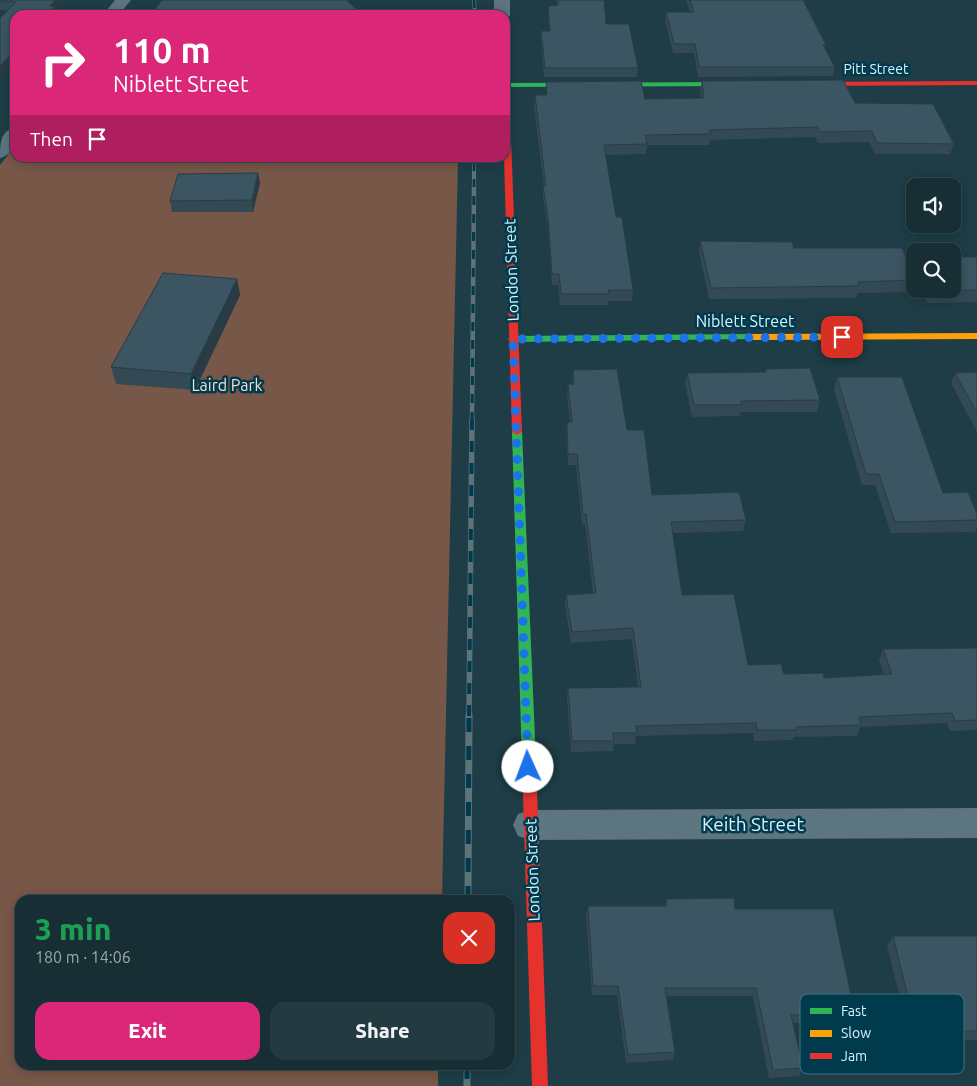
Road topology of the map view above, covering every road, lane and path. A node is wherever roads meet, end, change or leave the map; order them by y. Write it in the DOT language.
graph roads {
  1 [pos="123,0"];
  2 [pos="115,10"];
  3 [pos="977,83"];
  4 [pos="751,84"];
  5 [pos="800,84"];
  6 [pos="510,85"];
  7 [pos="10,139"];
  8 [pos="0,152"];
  9 [pos="507,162"];
  10 [pos="977,336"];
  11 [pos="513,339"];
  12 [pos="977,823"];
  13 [pos="530,826"];
  14 [pos="540,1086"];
  1 -- 2 [label="street"];
  3 -- 5 [label="street, Pitt Street"];
  4 -- 6 [label="street"];
  7 -- 8 [label="street"];
  9 -- 11 [label="street, London Street"];
  10 -- 11 [label="street, Niblett Street"];
  11 -- 13 [label="street, London Street"];
  12 -- 13 [label="street, Keith Street"];
  13 -- 14 [label="street, London Street"];
}
